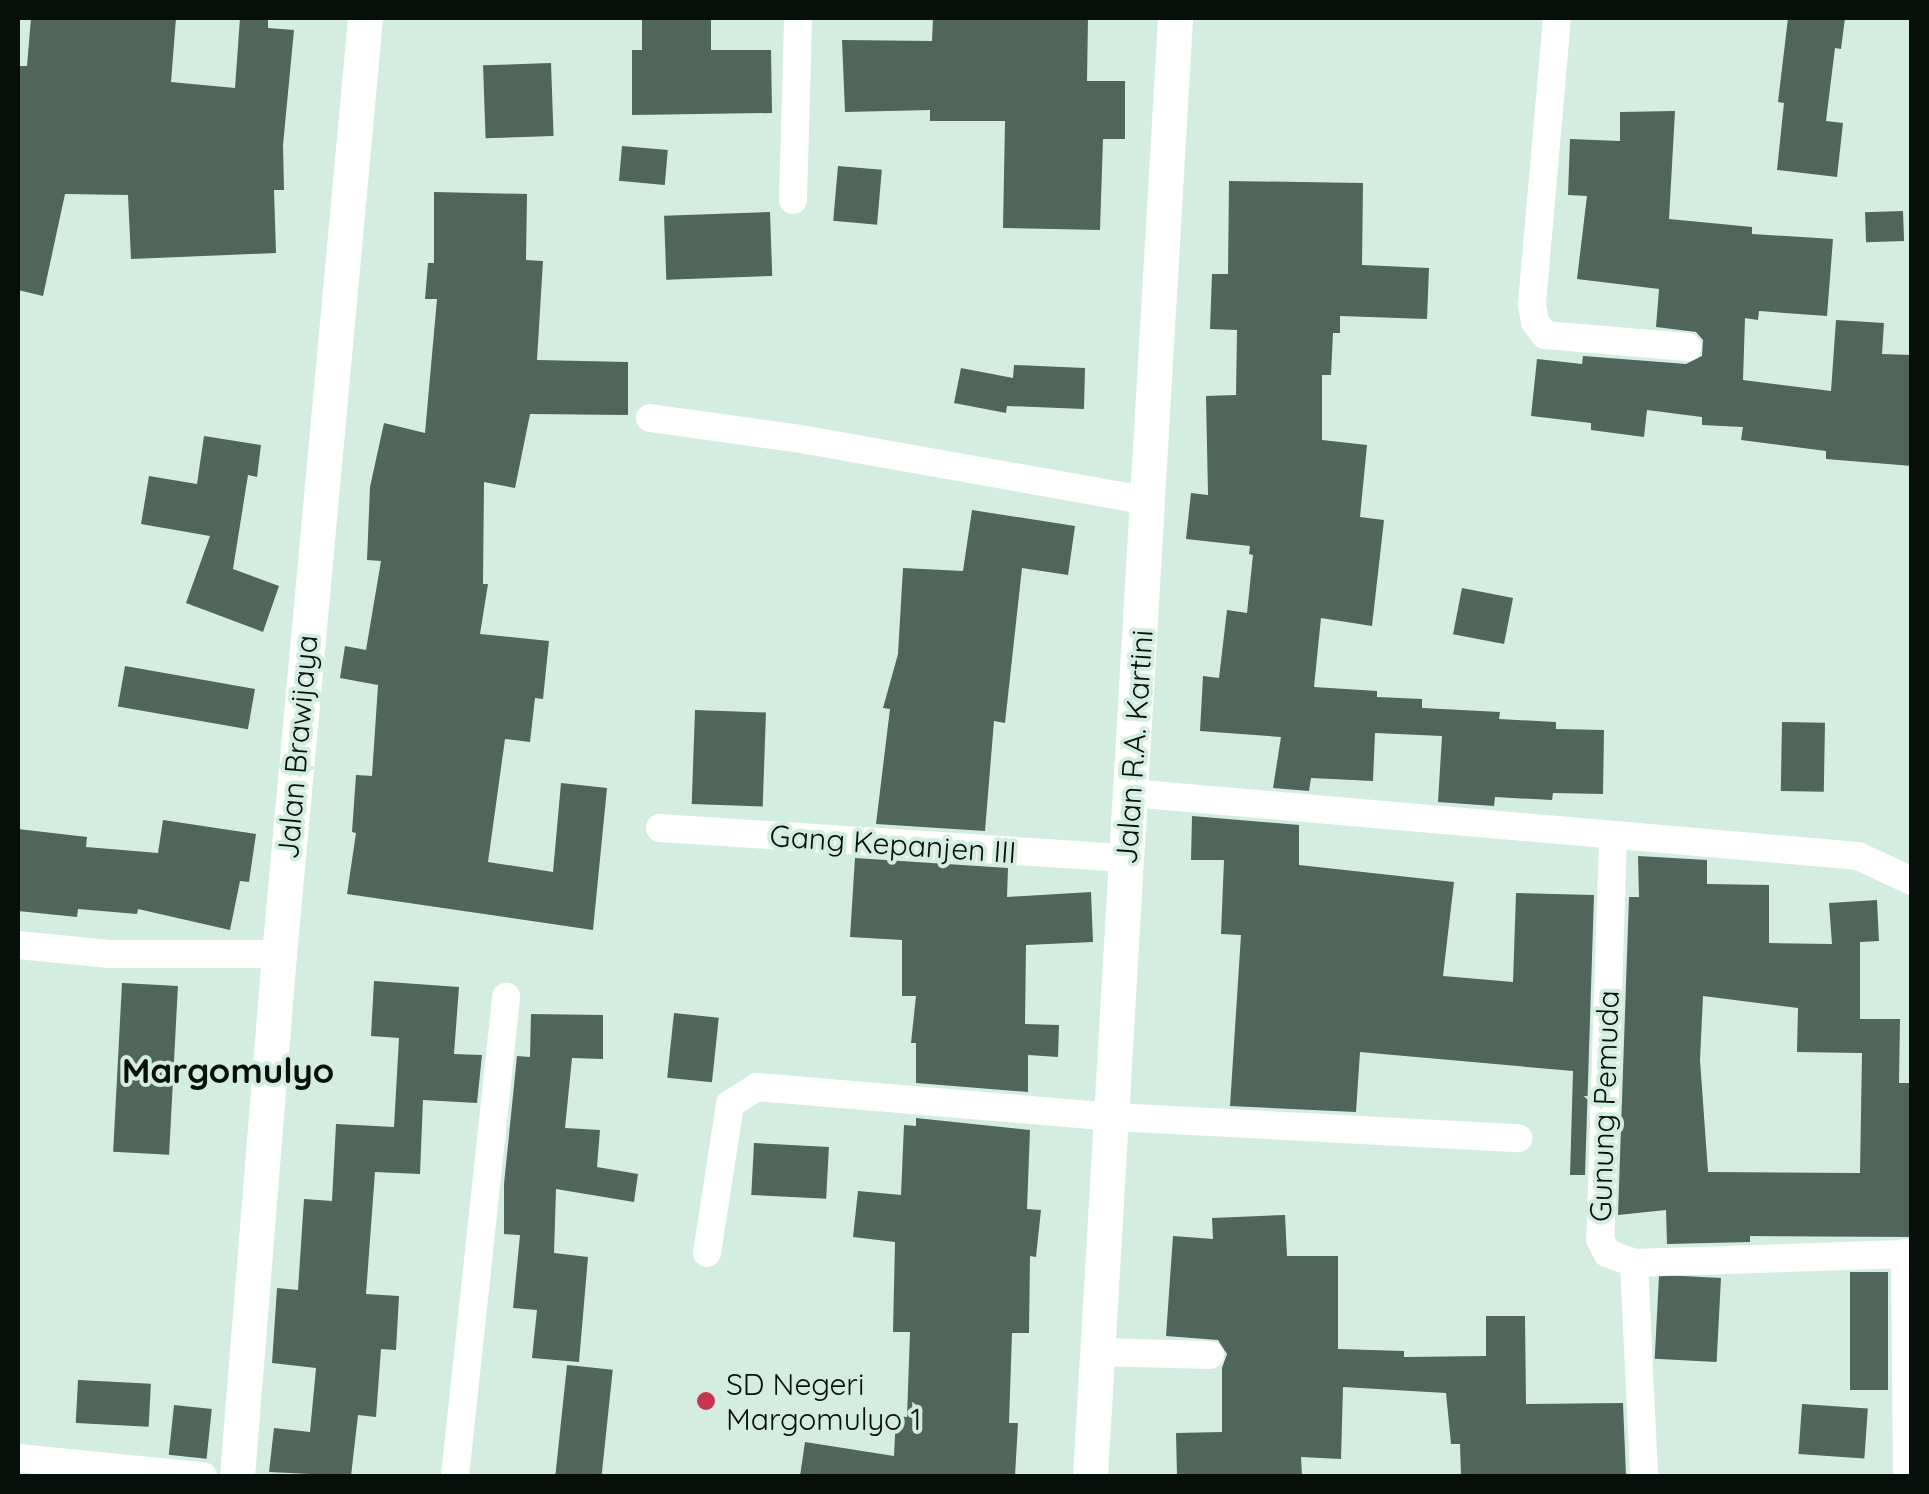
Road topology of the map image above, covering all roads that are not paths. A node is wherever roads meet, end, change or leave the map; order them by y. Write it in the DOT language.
graph roads {
  1 [pos="365,18"];
  2 [pos="798,18"];
  3 [pos="1174,18"];
  4 [pos="1557,18"];
  5 [pos="793,200"];
  6 [pos="1687,346"];
  7 [pos="650,418"];
  8 [pos="1149,500"];
  9 [pos="1131,793"];
  10 [pos="660,828"];
  11 [pos="1613,836"];
  12 [pos="1126,858"];
  13 [pos="1912,881"];
  14 [pos="18,946"];
  15 [pos="278,954"];
  16 [pos="506,997"];
  17 [pos="1114,1117"];
  18 [pos="1518,1138"];
  19 [pos="707,1253"];
  20 [pos="1908,1253"];
  21 [pos="1634,1263"];
  22 [pos="1098,1352"];
  23 [pos="1210,1355"];
  24 [pos="18,1458"];
  25 [pos="203,1476"];
  26 [pos="236,1476"];
  27 [pos="455,1476"];
  28 [pos="1090,1476"];
  29 [pos="1644,1476"];
  30 [pos="1906,1476"];
  1 -- 15 [label="street, Jalan Brawijaya"];
  2 -- 5 [label="street"];
  3 -- 8 [label="street, Jalan R.A. Kartini"];
  4 -- 6 [label="street"];
  7 -- 8 [label="street"];
  8 -- 9 [label="street, Jalan R.A. Kartini"];
  9 -- 11 [label="street"];
  9 -- 12 [label="street, Jalan R.A. Kartini"];
  10 -- 12 [label="street, Gang Kepanjen III"];
  11 -- 13 [label="street"];
  11 -- 21 [label="street, Gunung Pemuda"];
  12 -- 17 [label="street, Jalan R.A. Kartini"];
  14 -- 15 [label="street"];
  15 -- 26 [label="street, Jalan Brawijaya"];
  16 -- 27 [label="street"];
  17 -- 18 [label="street"];
  17 -- 19 [label="street"];
  17 -- 22 [label="street, Jalan R.A. Kartini"];
  20 -- 21 [label="street"];
  20 -- 30 [label="street"];
  21 -- 29 [label="street, Gunung Pemuda"];
  22 -- 23 [label="street"];
  22 -- 28 [label="street, Jalan R.A. Kartini"];
  24 -- 25 [label="street"];
}
